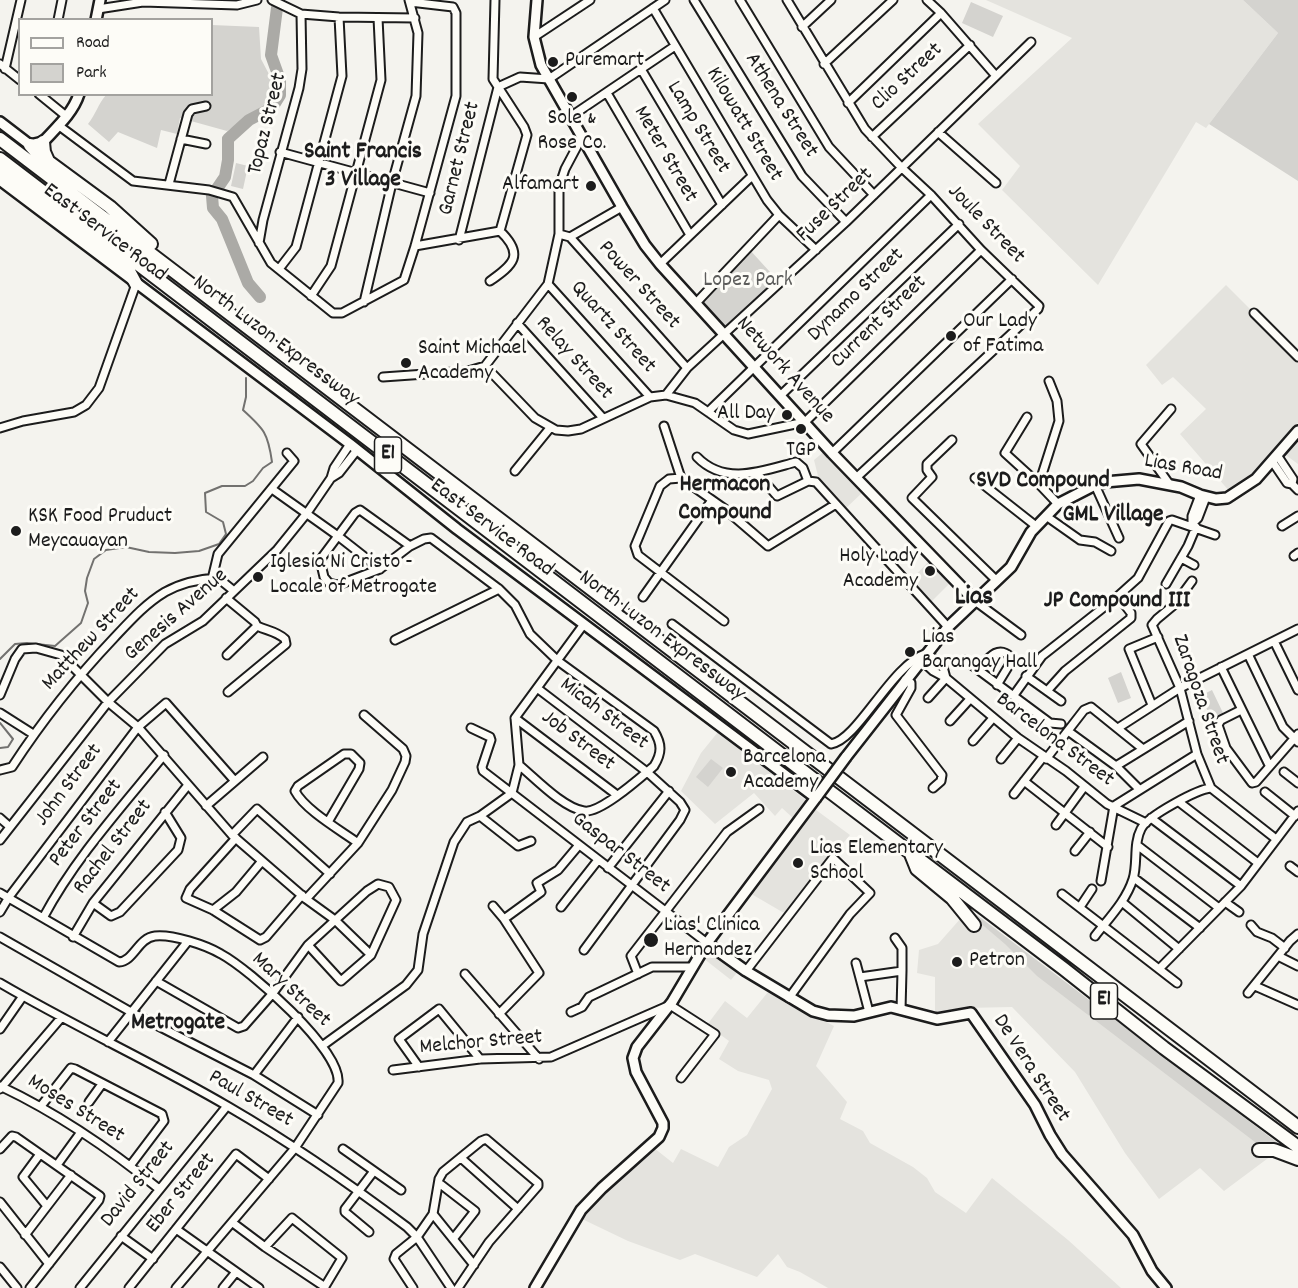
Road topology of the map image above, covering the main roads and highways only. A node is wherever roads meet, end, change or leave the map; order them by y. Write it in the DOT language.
graph roads {
  1 [pos="537,0"];
  2 [pos="78,96"];
  3 [pos="0,122"];
  4 [pos="0,139"];
  5 [pos="36,143"];
  6 [pos="0,159"];
  7 [pos="0,171"];
  8 [pos="0,180"];
  9 [pos="136,284"];
  10 [pos="200,290"];
  11 [pos="1298,431"];
  12 [pos="975,601"];
  13 [pos="817,797"];
  14 [pos="910,853"];
  15 [pos="974,925"];
  16 [pos="707,943"];
  17 [pos="1298,1127"];
  18 [pos="1298,1147"];
  19 [pos="1259,1150"];
  20 [pos="1298,1159"];
  21 [pos="535,1288"];
  22 [pos="1166,1288"];
  1 -- 12 [label="main road, Network Avenue"];
  2 -- 5 [label="main road"];
  3 -- 5 [label="main road"];
  4 -- 10 [label="highway, North Luzon Expressway / E1"];
  5 -- 10 [label="highway"];
  6 -- 14 [label="highway, North Luzon Expressway / E1"];
  7 -- 9 [label="highway"];
  8 -- 9 [label="main road, East Service Road"];
  9 -- 13 [label="main road, East Service Road"];
  10 -- 17 [label="highway, North Luzon Expressway / E1"];
  11 -- 12 [label="main road, Lias Road"];
  12 -- 13 [label="main road, Lias Road, bridge"];
  13 -- 16 [label="main road, Lias Road"];
  14 -- 15 [label="highway"];
  14 -- 18 [label="highway, North Luzon Expressway / E1"];
  16 -- 21 [label="main road, Lias Road"];
  16 -- 22 [label="main road, De Vera Street"];
  19 -- 20 [label="highway"];
}
